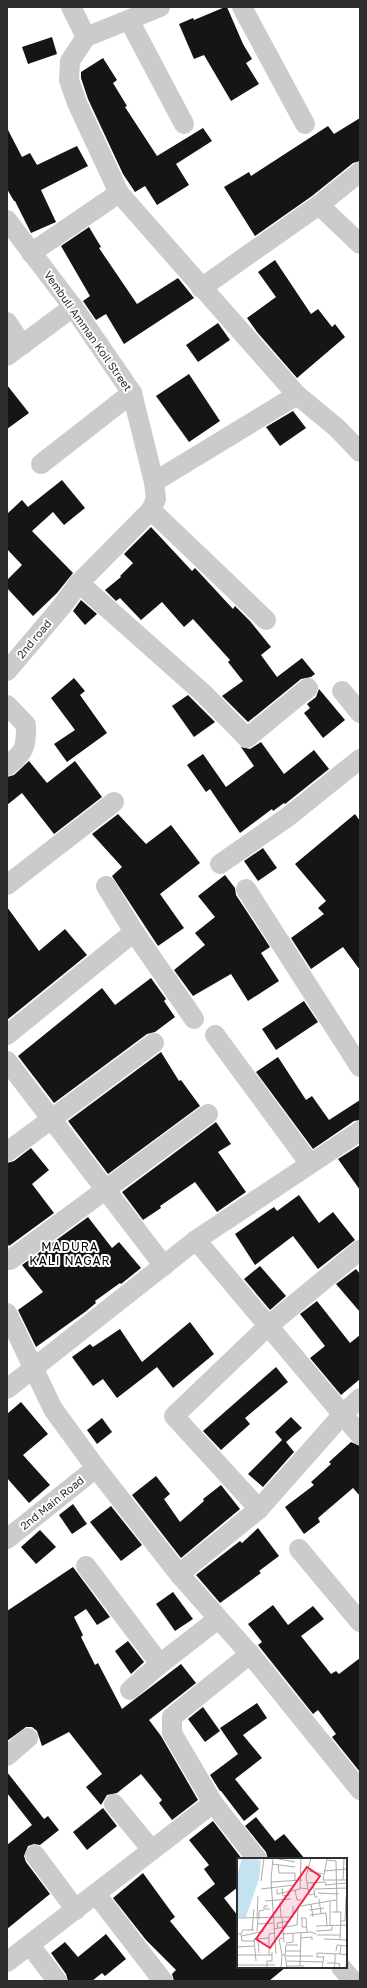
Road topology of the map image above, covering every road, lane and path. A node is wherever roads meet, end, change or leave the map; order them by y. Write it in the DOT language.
graph roads {
  1 [pos="71,7"];
  2 [pos="160,7"];
  3 [pos="242,7"];
  4 [pos="129,20"];
  5 [pos="86,37"];
  6 [pos="184,124"];
  7 [pos="305,124"];
  8 [pos="360,172"];
  9 [pos="119,192"];
  10 [pos="319,205"];
  11 [pos="7,220"];
  12 [pos="360,244"];
  13 [pos="31,252"];
  14 [pos="202,288"];
  15 [pos="73,307"];
  16 [pos="7,322"];
  17 [pos="14,350"];
  18 [pos="132,393"];
  19 [pos="297,395"];
  20 [pos="360,452"];
  21 [pos="41,464"];
  22 [pos="154,482"];
  23 [pos="150,510"];
  24 [pos="79,583"];
  25 [pos="62,606"];
  26 [pos="266,620"];
  27 [pos="7,671"];
  28 [pos="308,688"];
  29 [pos="342,691"];
  30 [pos="7,705"];
  31 [pos="360,713"];
  32 [pos="360,759"];
  33 [pos="7,766"];
  34 [pos="114,802"];
  35 [pos="220,864"];
  36 [pos="7,885"];
  37 [pos="106,886"];
  38 [pos="246,889"];
  39 [pos="134,932"];
  40 [pos="194,1019"];
  41 [pos="7,1035"];
  42 [pos="215,1035"];
  43 [pos="154,1043"];
  44 [pos="7,1061"];
  45 [pos="360,1067"];
  46 [pos="208,1114"];
  47 [pos="52,1119"];
  48 [pos="360,1131"];
  49 [pos="7,1152"];
  50 [pos="310,1164"];
  51 [pos="106,1189"];
  52 [pos="196,1240"];
  53 [pos="360,1250"];
  54 [pos="10,1260"];
  55 [pos="164,1266"];
  56 [pos="7,1313"];
  57 [pos="268,1326"];
  58 [pos="33,1368"];
  59 [pos="7,1389"];
  60 [pos="360,1398"];
  61 [pos="343,1414"];
  62 [pos="360,1435"];
  63 [pos="96,1468"];
  64 [pos="259,1509"];
  65 [pos="7,1539"];
  66 [pos="299,1550"];
  67 [pos="86,1566"];
  68 [pos="179,1574"];
  69 [pos="218,1619"];
  70 [pos="360,1622"];
  71 [pos="250,1654"];
  72 [pos="160,1664"];
  73 [pos="130,1690"];
  74 [pos="28,1738"];
  75 [pos="7,1756"];
  76 [pos="360,1790"];
  77 [pos="114,1804"];
  78 [pos="213,1804"];
  79 [pos="152,1850"];
  80 [pos="35,1855"];
  81 [pos="256,1858"];
  82 [pos="96,1894"];
  83 [pos="76,1910"];
  84 [pos="30,1945"];
  85 [pos="7,1962"];
  86 [pos="342,1968"];
  87 [pos="57,1981"];
  88 [pos="163,1981"];
  89 [pos="353,1981"];
  1 -- 5 [label="street"];
  2 -- 4 [label="street"];
  3 -- 7 [label="street"];
  4 -- 5 [label="street"];
  4 -- 6 [label="street"];
  5 -- 9 [label="street"];
  8 -- 10 [label="street"];
  9 -- 13 [label="street"];
  9 -- 14 [label="street"];
  10 -- 12 [label="street"];
  10 -- 14 [label="street"];
  11 -- 13 [label="street, Vembuli Amman Koil Street"];
  13 -- 15 [label="street, Vembuli Amman Koil Street"];
  14 -- 19 [label="street"];
  15 -- 17 [label="street"];
  15 -- 18 [label="street, Vembuli Amman Koil Street"];
  16 -- 17 [label="street"];
  18 -- 21 [label="street"];
  18 -- 22 [label="street, Vembuli Amman Koil Street"];
  19 -- 20 [label="street"];
  19 -- 22 [label="street"];
  22 -- 23 [label="street, Vembuli Amman Koil Street"];
  23 -- 24 [label="street, Vembuli Amman Koil Street"];
  23 -- 26 [label="street"];
  24 -- 25 [label="street, Vembuli Amman Koil Street"];
  24 -- 28 [label="street"];
  25 -- 27 [label="street, 2nd road"];
  29 -- 31 [label="street"];
  30 -- 33 [label="street"];
  32 -- 35 [label="street"];
  34 -- 36 [label="street"];
  37 -- 39 [label="street"];
  38 -- 45 [label="street"];
  39 -- 40 [label="street"];
  39 -- 41 [label="street"];
  42 -- 50 [label="street"];
  43 -- 47 [label="street"];
  44 -- 47 [label="street"];
  46 -- 51 [label="street"];
  47 -- 49 [label="street"];
  47 -- 51 [label="street"];
  48 -- 50 [label="street"];
  50 -- 52 [label="street"];
  51 -- 54 [label="street"];
  51 -- 55 [label="street"];
  52 -- 55 [label="street"];
  52 -- 57 [label="street"];
  53 -- 57 [label="street"];
  55 -- 58 [label="street"];
  56 -- 58 [label="street"];
  57 -- 61 [label="street"];
  57 -- 64 [label="street"];
  58 -- 59 [label="street"];
  58 -- 63 [label="street"];
  60 -- 61 [label="street"];
  61 -- 62 [label="street"];
  61 -- 64 [label="street"];
  63 -- 65 [label="street, 2nd Main Road"];
  63 -- 68 [label="street"];
  64 -- 68 [label="street"];
  66 -- 70 [label="street"];
  67 -- 72 [label="street"];
  68 -- 69 [label="street"];
  69 -- 71 [label="street"];
  69 -- 72 [label="street"];
  71 -- 76 [label="street"];
  71 -- 78 [label="street"];
  72 -- 73 [label="street"];
  74 -- 75 [label="street"];
  77 -- 79 [label="street"];
  78 -- 79 [label="street"];
  78 -- 81 [label="street"];
  79 -- 82 [label="street"];
  80 -- 83 [label="street"];
  82 -- 83 [label="street"];
  82 -- 88 [label="street"];
  83 -- 84 [label="street"];
  84 -- 85 [label="street"];
  84 -- 87 [label="street"];
  86 -- 89 [label="street"];
}
